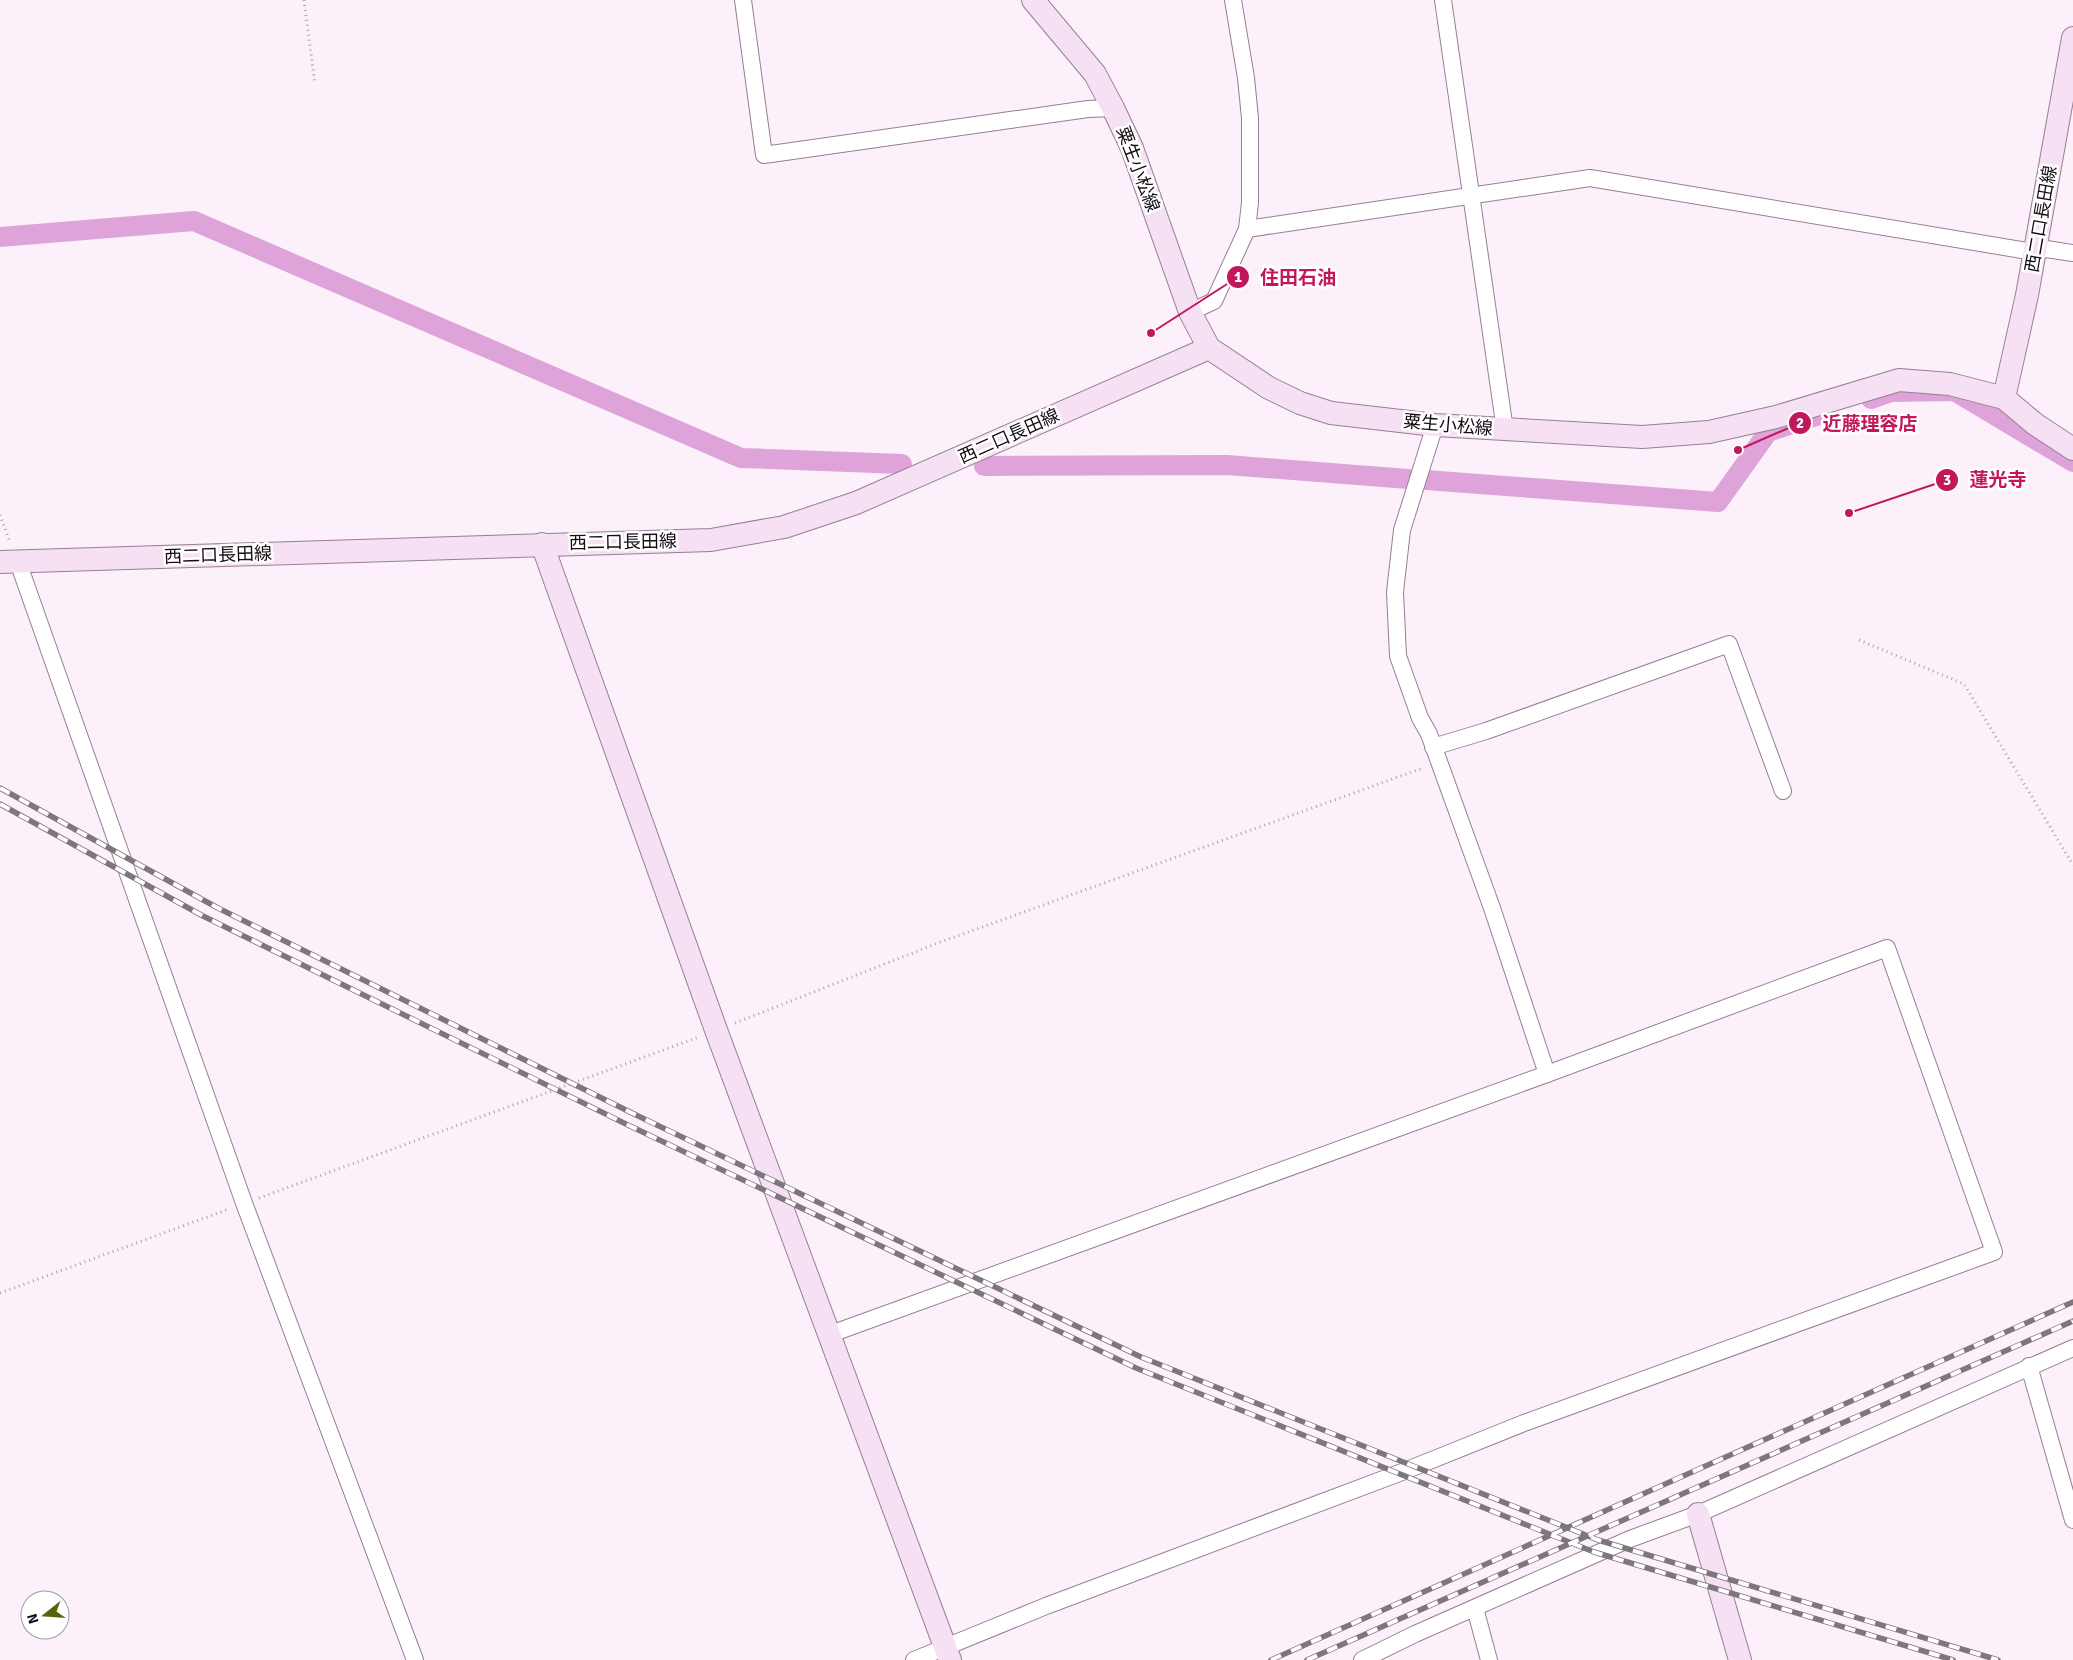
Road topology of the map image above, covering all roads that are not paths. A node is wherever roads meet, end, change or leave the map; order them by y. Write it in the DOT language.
graph roads {
  1 [pos="743,0"];
  2 [pos="1033,0"];
  3 [pos="1233,0"];
  4 [pos="1443,0"];
  5 [pos="2073,38"];
  6 [pos="1113,108"];
  7 [pos="1471,196"];
  8 [pos="1247,229"];
  9 [pos="2034,252"];
  10 [pos="2073,253"];
  11 [pos="1190,312"];
  12 [pos="1209,348"];
  13 [pos="2004,398"];
  14 [pos="1435,425"];
  15 [pos="1505,430"];
  16 [pos="2073,449"];
  17 [pos="542,544"];
  18 [pos="9,562"];
  19 [pos="1436,755"];
  20 [pos="1783,791"];
  21 [pos="1547,1074"];
  22 [pos="828,1335"];
  23 [pos="2073,1348"];
  24 [pos="2029,1366"];
  25 [pos="1698,1514"];
  26 [pos="2073,1520"];
  27 [pos="1474,1608"];
  28 [pos="948,1654"];
  29 [pos="415,1660"];
  30 [pos="914,1660"];
  31 [pos="1362,1660"];
  32 [pos="1489,1660"];
  33 [pos="1740,1660"];
  1 -- 6 [label="street"];
  2 -- 6 [label="main road, 粟生小松線"];
  3 -- 8 [label="street"];
  4 -- 7 [label="street"];
  5 -- 9 [label="main road, 西二口長田線"];
  6 -- 11 [label="main road, 粟生小松線"];
  7 -- 8 [label="street"];
  7 -- 9 [label="street"];
  7 -- 15 [label="street"];
  8 -- 11 [label="street"];
  9 -- 10 [label="street"];
  9 -- 13 [label="main road, 西二口長田線"];
  11 -- 12 [label="main road, 粟生小松線"];
  12 -- 14 [label="main road, 粟生小松線"];
  12 -- 17 [label="main road, 西二口長田線"];
  13 -- 15 [label="main road, 粟生小松線"];
  13 -- 16 [label="main road, 粟生小松線"];
  14 -- 15 [label="main road, 粟生小松線"];
  14 -- 19 [label="street"];
  17 -- 18 [label="main road, 西二口長田線"];
  17 -- 22 [label="main road"];
  18 -- 29 [label="street"];
  19 -- 20 [label="street"];
  19 -- 21 [label="street"];
  21 -- 22 [label="street"];
  21 -- 28 [label="street"];
  22 -- 28 [label="main road"];
  23 -- 24 [label="street"];
  24 -- 25 [label="street"];
  24 -- 26 [label="street"];
  25 -- 27 [label="street"];
  25 -- 33 [label="main road"];
  27 -- 31 [label="street"];
  27 -- 32 [label="street"];
  28 -- 30 [label="street"];
}
